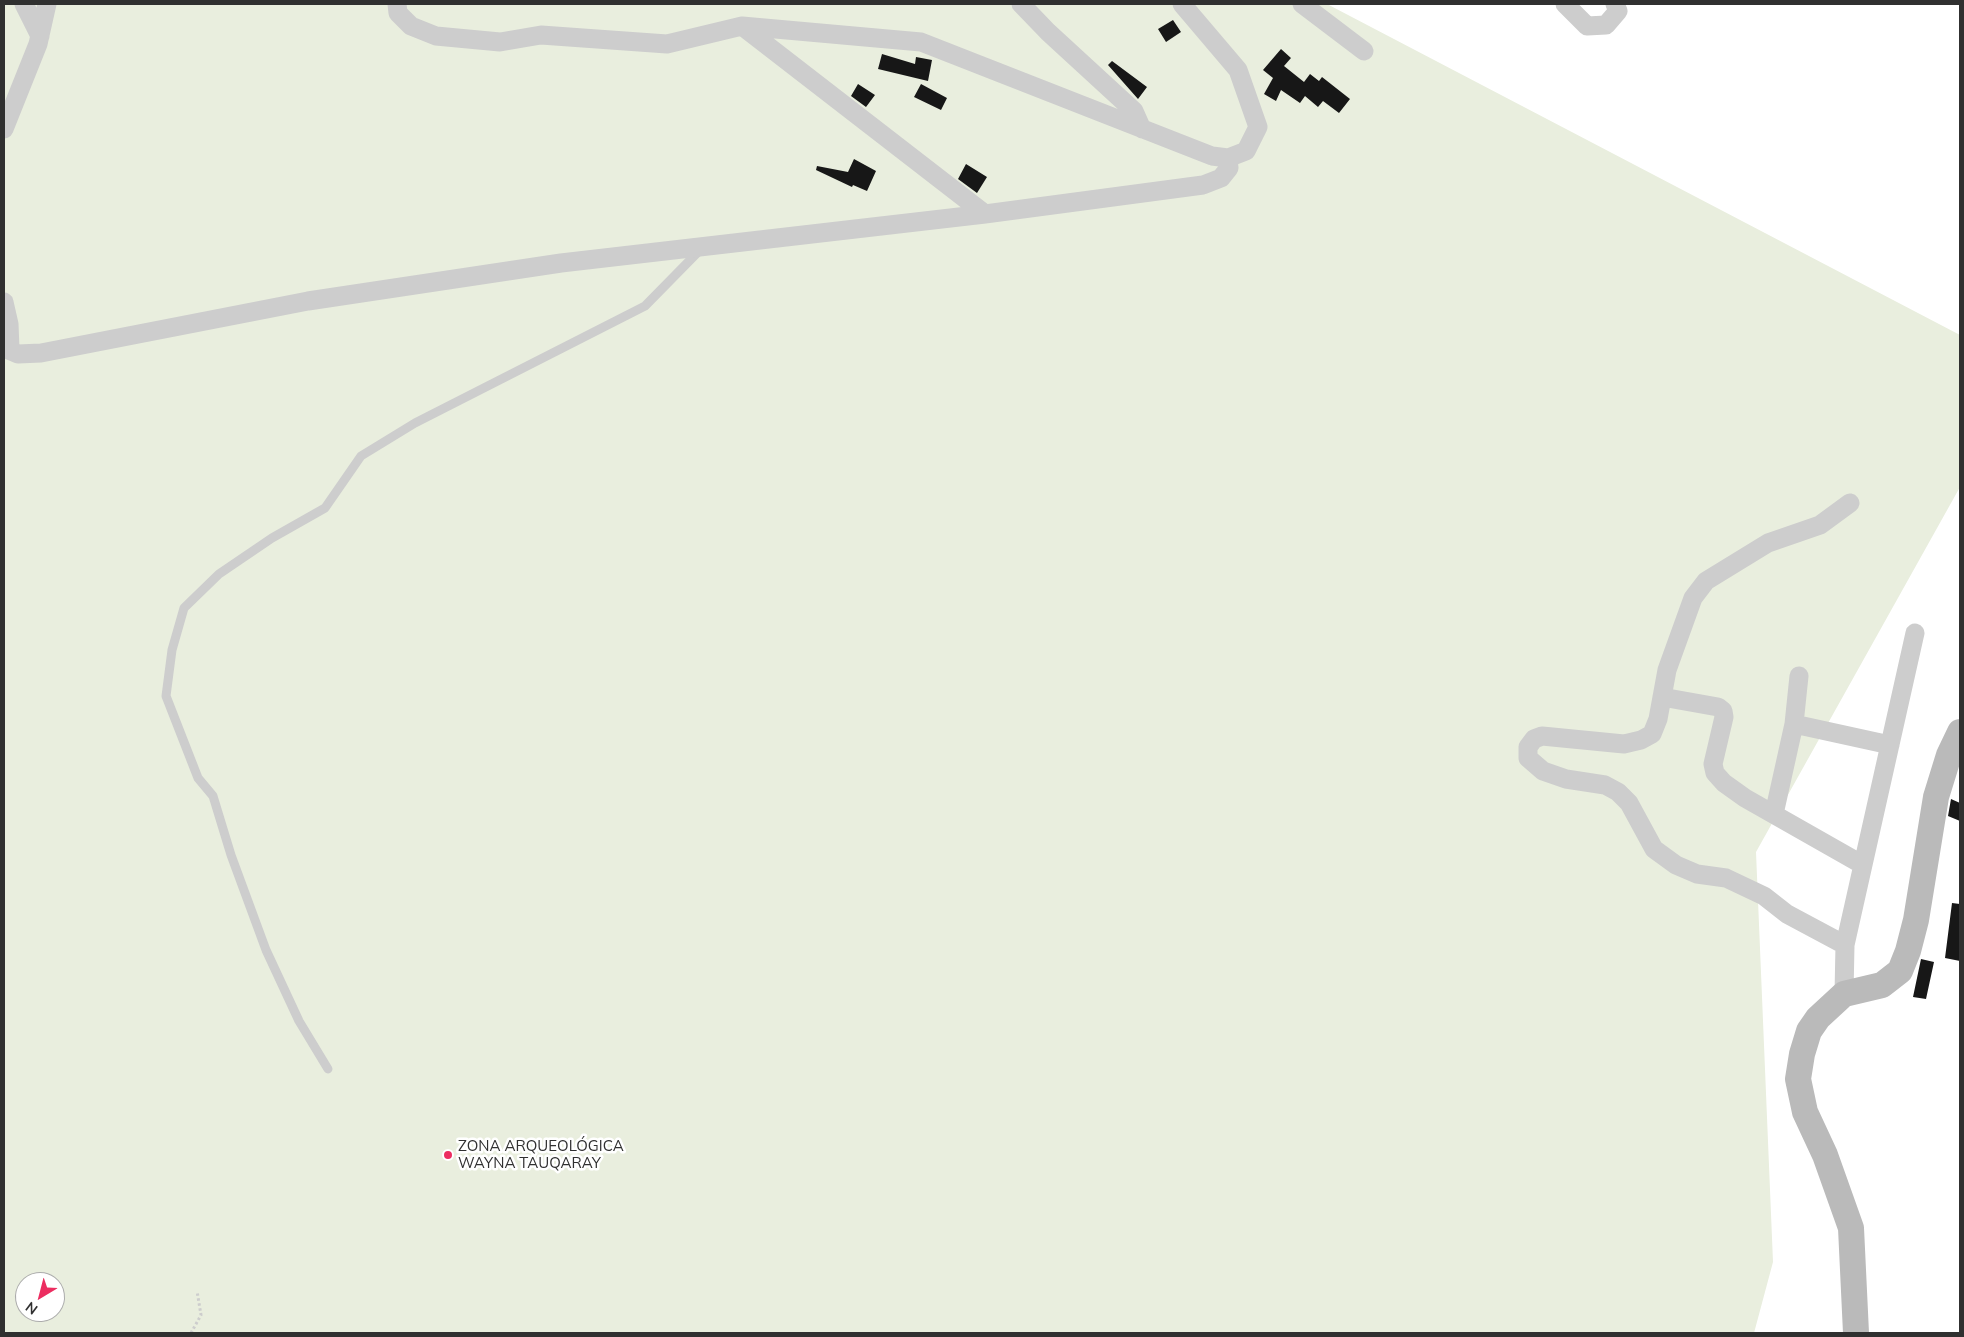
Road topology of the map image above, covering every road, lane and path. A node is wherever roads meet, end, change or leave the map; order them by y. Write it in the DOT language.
graph roads {
  1 [pos="24,4"];
  2 [pos="47,4"];
  3 [pos="397,4"];
  4 [pos="1021,4"];
  5 [pos="1182,4"];
  6 [pos="1302,4"];
  7 [pos="1565,4"];
  8 [pos="1616,4"];
  9 [pos="742,26"];
  10 [pos="40,36"];
  11 [pos="1364,50"];
  12 [pos="4,129"];
  13 [pos="1142,129"];
  14 [pos="1228,158"];
  15 [pos="985,214"];
  16 [pos="704,246"];
  17 [pos="4,302"];
  18 [pos="7,348"];
  19 [pos="1850,503"];
  20 [pos="1915,633"];
  21 [pos="1799,676"];
  22 [pos="1662,697"];
  23 [pos="1794,724"];
  24 [pos="1960,732"];
  25 [pos="1890,745"];
  26 [pos="1774,814"];
  27 [pos="1863,865"];
  28 [pos="1845,945"];
  29 [pos="1844,994"];
  30 [pos="328,1069"];
  31 [pos="197,1291"];
  32 [pos="191,1333"];
  33 [pos="1856,1333"];
  1 -- 10 [label="street"];
  2 -- 10 [label="street"];
  3 -- 9 [label="street"];
  4 -- 13 [label="street"];
  5 -- 14 [label="street"];
  6 -- 11 [label="street"];
  7 -- 8 [label="street"];
  9 -- 13 [label="street"];
  9 -- 15 [label="street"];
  10 -- 12 [label="street"];
  13 -- 14 [label="street"];
  14 -- 15 [label="street"];
  15 -- 16 [label="street"];
  16 -- 18 [label="street"];
  16 -- 30 [label="lane"];
  17 -- 18 [label="street"];
  19 -- 22 [label="street"];
  20 -- 25 [label="street"];
  21 -- 23 [label="street"];
  22 -- 26 [label="street"];
  22 -- 28 [label="street"];
  23 -- 25 [label="street"];
  23 -- 26 [label="street"];
  24 -- 29 [label="main road"];
  25 -- 27 [label="street"];
  26 -- 27 [label="street"];
  27 -- 28 [label="street"];
  28 -- 29 [label="street"];
  29 -- 33 [label="main road"];
  31 -- 32 [label="path"];
}
